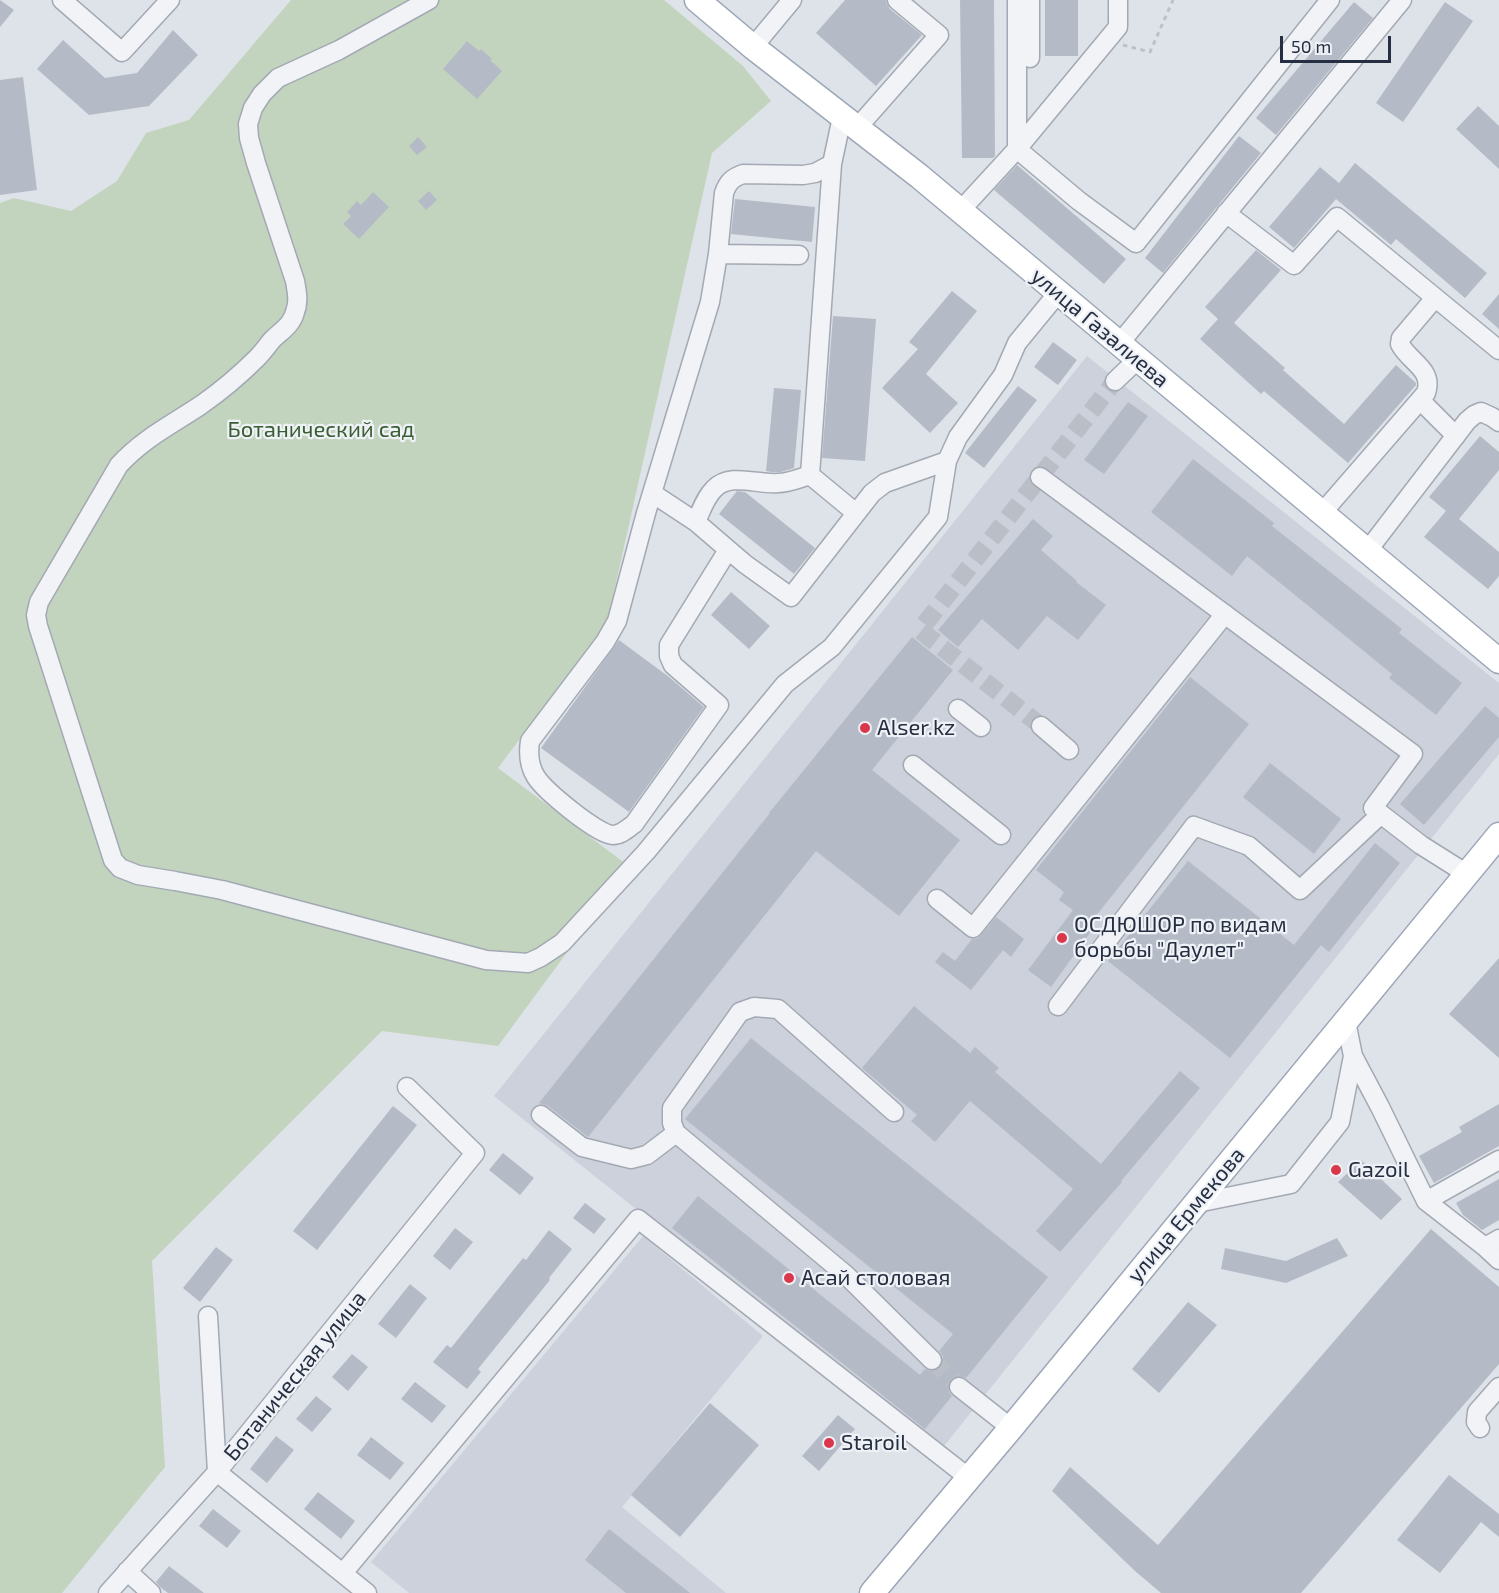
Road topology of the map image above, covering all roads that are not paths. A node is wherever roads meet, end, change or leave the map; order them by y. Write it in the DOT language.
graph roads {
  1 [pos="62,0"];
  2 [pos="170,0"];
  3 [pos="429,0"];
  4 [pos="697,0"];
  5 [pos="792,0"];
  6 [pos="897,0"];
  7 [pos="1017,0"];
  8 [pos="1030,0"];
  9 [pos="1118,0"];
  10 [pos="1330,0"];
  11 [pos="1402,0"];
  12 [pos="1024,21"];
  13 [pos="753,48"];
  14 [pos="1030,58"];
  15 [pos="850,123"];
  16 [pos="1017,149"];
  17 [pos="832,164"];
  18 [pos="960,211"];
  19 [pos="1226,213"];
  20 [pos="718,254"];
  21 [pos="799,255"];
  22 [pos="1058,293"];
  23 [pos="1436,298"];
  24 [pos="1119,344"];
  25 [pos="1499,350"];
  26 [pos="1138,359"];
  27 [pos="1115,381"];
  28 [pos="1419,400"];
  29 [pos="1499,422"];
  30 [pos="1456,436"];
  31 [pos="947,461"];
  32 [pos="810,475"];
  33 [pos="1040,477"];
  34 [pos="652,493"];
  35 [pos="856,513"];
  36 [pos="1322,513"];
  37 [pos="696,522"];
  38 [pos="728,550"];
  39 [pos="1368,550"];
  40 [pos="1225,614"];
  41 [pos="1499,661"];
  42 [pos="958,709"];
  43 [pos="1041,726"];
  44 [pos="981,727"];
  45 [pos="1070,750"];
  46 [pos="913,765"];
  47 [pos="1381,814"];
  48 [pos="1001,835"];
  49 [pos="1499,836"];
  50 [pos="1467,874"];
  51 [pos="937,898"];
  52 [pos="1058,1006"];
  53 [pos="1346,1021"];
  54 [pos="1353,1056"];
  55 [pos="407,1087"];
  56 [pos="894,1112"];
  57 [pos="541,1115"];
  58 [pos="676,1133"];
  59 [pos="1499,1161"];
  60 [pos="1426,1201"];
  61 [pos="1197,1203"];
  62 [pos="1492,1243"];
  63 [pos="1499,1260"];
  64 [pos="208,1316"];
  65 [pos="932,1360"];
  66 [pos="959,1387"];
  67 [pos="1499,1387"];
  68 [pos="1011,1428"];
  69 [pos="1480,1428"];
  70 [pos="217,1472"];
  71 [pos="969,1478"];
  72 [pos="127,1571"];
  73 [pos="343,1573"];
  74 [pos="108,1593"];
  75 [pos="151,1593"];
  76 [pos="368,1593"];
  77 [pos="872,1593"];
  1 -- 2 [label="street"];
  3 -- 31 [label="street"];
  4 -- 13 [label="main road, улица Газалиева"];
  5 -- 13 [label="street"];
  6 -- 15 [label="street"];
  7 -- 12 [label="street"];
  8 -- 12 [label="street"];
  9 -- 16 [label="street"];
  10 -- 16 [label="street"];
  11 -- 19 [label="street"];
  12 -- 14 [label="street"];
  12 -- 16 [label="street"];
  13 -- 15 [label="main road, улица Газалиева"];
  15 -- 17 [label="street"];
  15 -- 18 [label="main road, улица Газалиева"];
  16 -- 18 [label="street"];
  17 -- 20 [label="street"];
  17 -- 32 [label="street"];
  18 -- 22 [label="main road, улица Газалиева"];
  19 -- 23 [label="street"];
  19 -- 24 [label="street"];
  20 -- 21 [label="street"];
  20 -- 34 [label="street"];
  22 -- 24 [label="main road, улица Газалиева"];
  22 -- 31 [label="street"];
  23 -- 25 [label="street"];
  23 -- 28 [label="street"];
  24 -- 26 [label="main road, улица Газалиева"];
  26 -- 27 [label="street"];
  26 -- 36 [label="main road, улица Газалиева"];
  28 -- 30 [label="street"];
  28 -- 36 [label="street"];
  29 -- 30 [label="street"];
  30 -- 39 [label="street"];
  31 -- 35 [label="street"];
  32 -- 35 [label="street"];
  32 -- 37 [label="street"];
  33 -- 40 [label="street"];
  34 -- 37 [label="street"];
  34 -- 38 [label="street"];
  35 -- 38 [label="street"];
  36 -- 39 [label="main road, улица Газалиева"];
  37 -- 38 [label="street"];
  39 -- 41 [label="main road, улица Газалиева"];
  40 -- 47 [label="street"];
  40 -- 51 [label="street"];
  42 -- 44 [label="street"];
  43 -- 45 [label="street"];
  46 -- 48 [label="street"];
  47 -- 50 [label="street"];
  47 -- 52 [label="street"];
  49 -- 50 [label="main road, улица Ермекова"];
  50 -- 53 [label="main road, улица Ермекова"];
  53 -- 54 [label="street"];
  53 -- 61 [label="main road, улица Ермекова"];
  54 -- 60 [label="street"];
  54 -- 61 [label="street"];
  55 -- 70 [label="street, Ботаническая улица"];
  56 -- 58 [label="street"];
  57 -- 58 [label="street"];
  58 -- 65 [label="street"];
  59 -- 60 [label="street"];
  60 -- 62 [label="street"];
  61 -- 68 [label="main road, улица Ермекова"];
  62 -- 63 [label="street"];
  64 -- 70 [label="street"];
  66 -- 68 [label="street"];
  67 -- 69 [label="street"];
  68 -- 71 [label="main road, улица Ермекова"];
  70 -- 72 [label="street, Ботаническая улица"];
  70 -- 73 [label="street"];
  71 -- 73 [label="street"];
  71 -- 77 [label="main road, улица Ермекова"];
  72 -- 74 [label="street, Ботаническая улица"];
  72 -- 75 [label="street"];
  73 -- 76 [label="street"];
}
